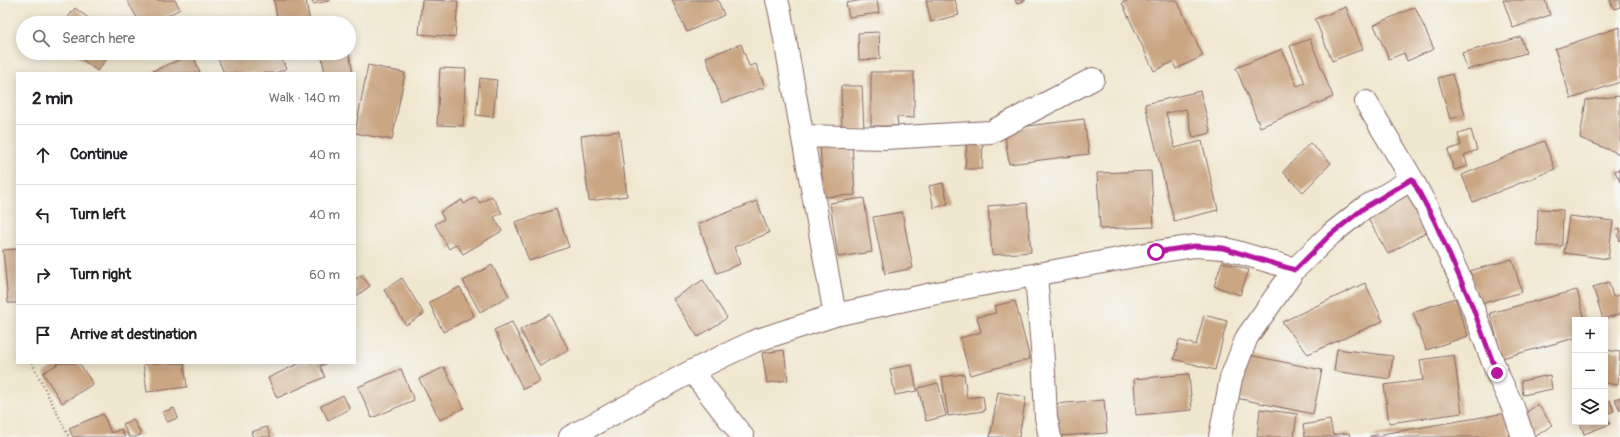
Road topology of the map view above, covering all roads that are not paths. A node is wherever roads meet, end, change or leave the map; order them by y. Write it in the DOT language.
graph roads {
  1 [pos="777,0"];
  2 [pos="1093,79"];
  3 [pos="1366,102"];
  4 [pos="803,136"];
  5 [pos="1412,179"];
  6 [pos="1295,270"];
  7 [pos="1036,275"];
  8 [pos="835,315"];
  9 [pos="692,371"];
  10 [pos="570,437"];
  11 [pos="743,437"];
  12 [pos="1050,437"];
  13 [pos="1220,437"];
  14 [pos="1523,437"];
  1 -- 4 [label="street"];
  2 -- 4 [label="street"];
  3 -- 5 [label="street"];
  4 -- 8 [label="street"];
  5 -- 6 [label="street"];
  5 -- 14 [label="street"];
  6 -- 7 [label="street"];
  6 -- 13 [label="street"];
  7 -- 8 [label="street"];
  7 -- 12 [label="street"];
  8 -- 9 [label="street"];
  9 -- 10 [label="street"];
  9 -- 11 [label="street"];
}
